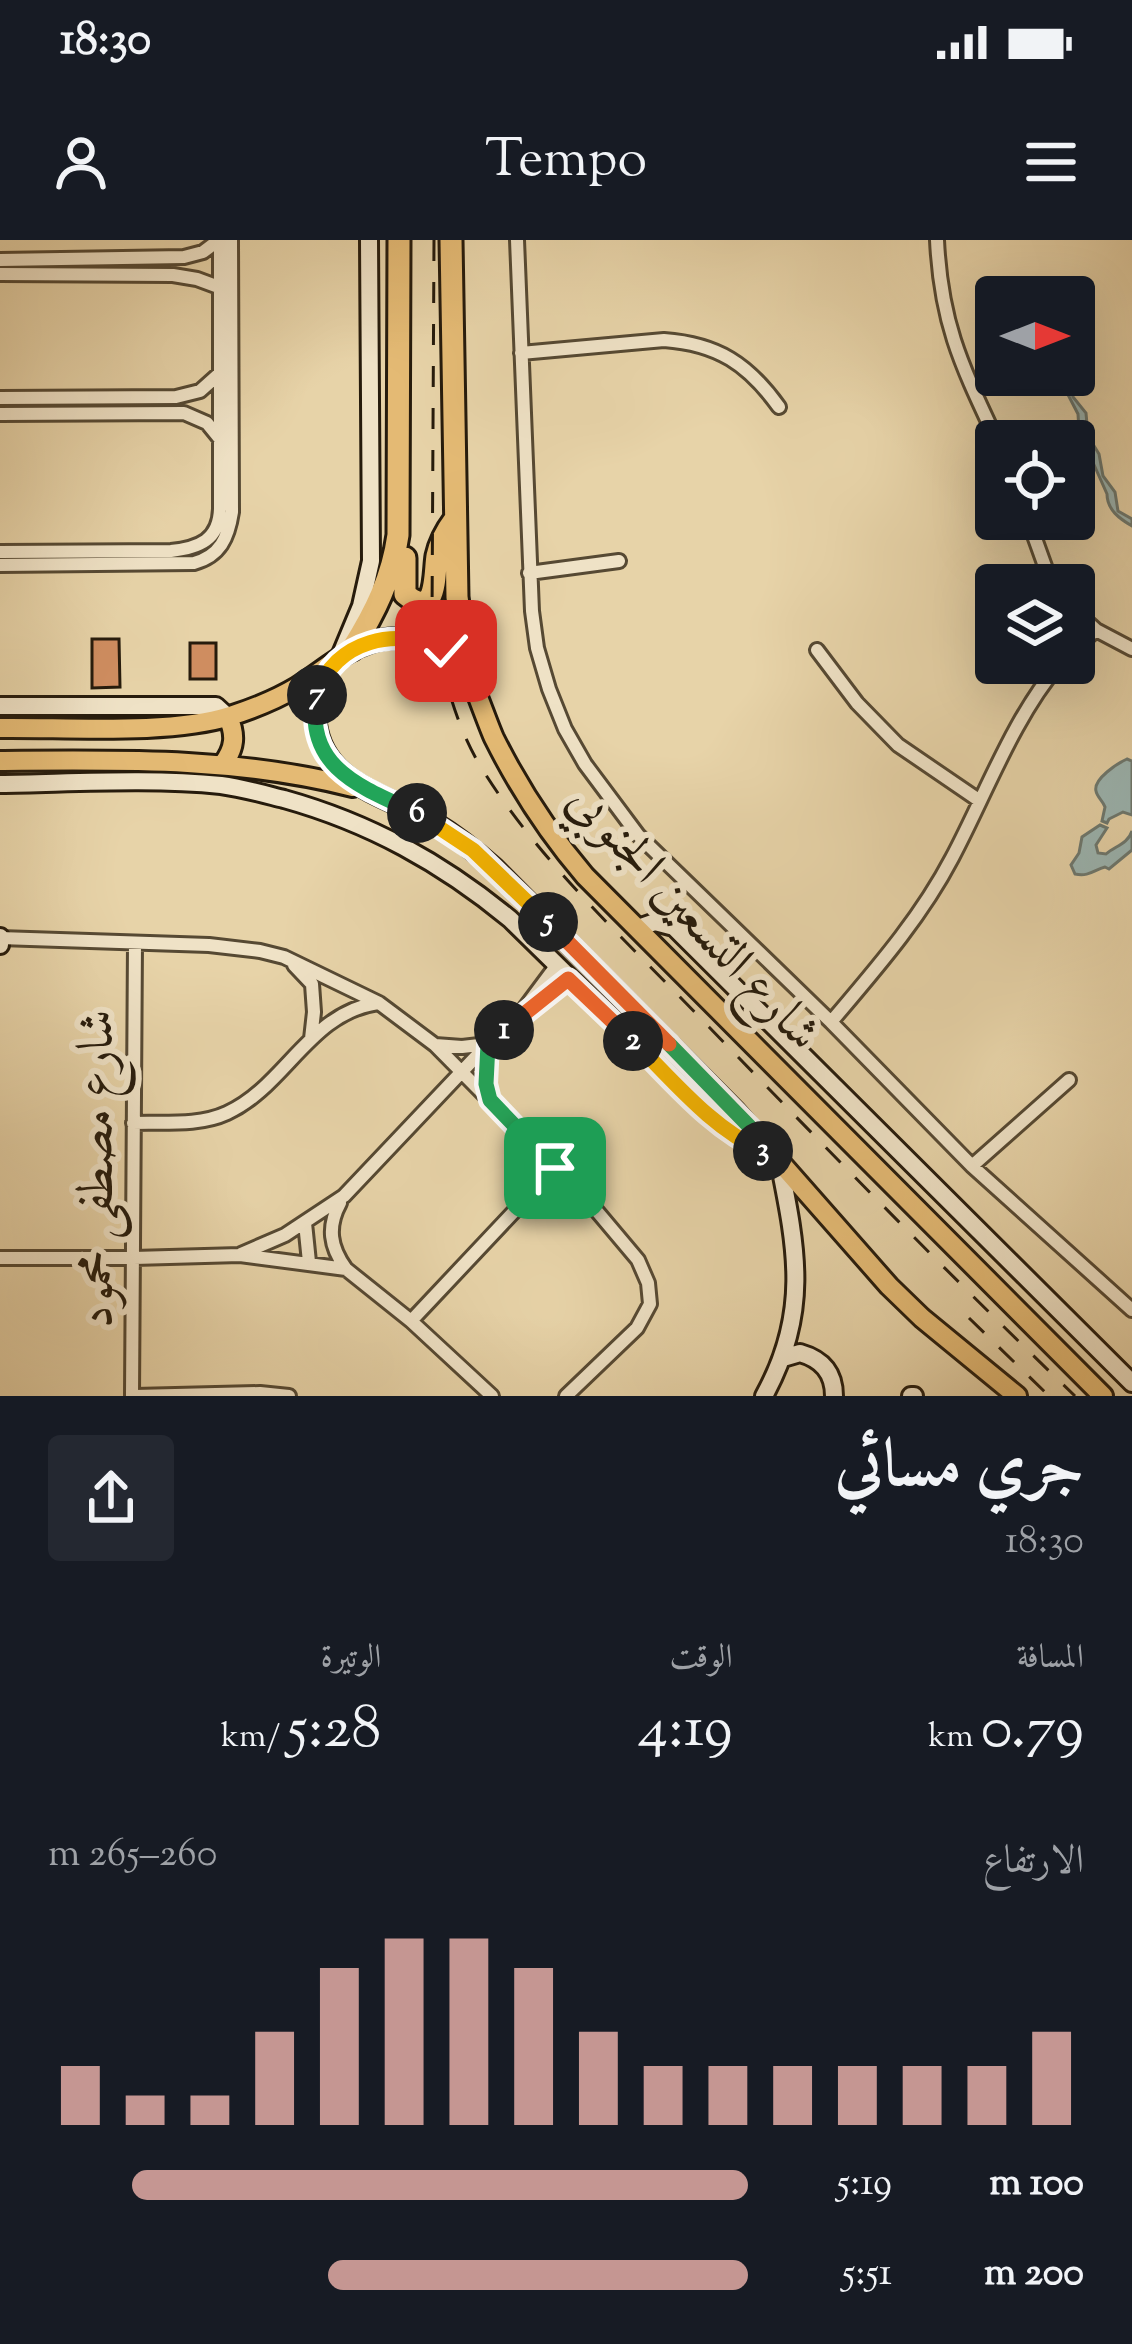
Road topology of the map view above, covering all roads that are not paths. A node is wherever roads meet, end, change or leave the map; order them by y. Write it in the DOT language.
graph roads {
  1 [pos="94,240"];
  2 [pos="220,240"];
  3 [pos="231,240"];
  4 [pos="369,240"];
  5 [pos="399,240"];
  6 [pos="452,240"];
  7 [pos="518,240"];
  8 [pos="938,240"];
  9 [pos="94,258"];
  10 [pos="0,260"];
  11 [pos="0,274"];
  12 [pos="225,289"];
  13 [pos="521,352"];
  14 [pos="220,374"];
  15 [pos="0,398"];
  16 [pos="779,407"];
  17 [pos="0,414"];
  18 [pos="987,420"];
  19 [pos="220,439"];
  20 [pos="455,519"];
  21 [pos="398,535"];
  22 [pos="0,552"];
  23 [pos="87,558"];
  24 [pos="619,561"];
  25 [pos="0,566"];
  26 [pos="529,573"];
  27 [pos="1096,630"];
  28 [pos="1132,649"];
  29 [pos="817,650"];
  30 [pos="342,656"];
  31 [pos="466,665"];
  32 [pos="1045,684"];
  33 [pos="0,706"];
  34 [pos="228,717"];
  35 [pos="0,728"];
  36 [pos="88,760"];
  37 [pos="0,761"];
  38 [pos="223,764"];
  39 [pos="88,783"];
  40 [pos="1,787"];
  41 [pos="368,791"];
  42 [pos="980,801"];
  43 [pos="638,928"];
  44 [pos="0,940"];
  45 [pos="135,943"];
  46 [pos="284,957"];
  47 [pos="562,973"];
  48 [pos="379,1003"];
  49 [pos="831,1022"];
  50 [pos="310,1040"];
  51 [pos="488,1044"];
  52 [pos="435,1045"];
  53 [pos="462,1073"];
  54 [pos="1070,1080"];
  55 [pos="490,1100"];
  56 [pos="134,1123"];
  57 [pos="778,1156"];
  58 [pos="972,1166"];
  59 [pos="555,1168"];
  60 [pos="344,1196"];
  61 [pos="305,1223"];
  62 [pos="240,1255"];
  63 [pos="0,1258"];
  64 [pos="134,1258"];
  65 [pos="309,1262"];
  66 [pos="346,1269"];
  67 [pos="1132,1310"];
  68 [pos="411,1321"];
  69 [pos="783,1358"];
  70 [pos="1132,1383"];
  71 [pos="134,1396"];
  72 [pos="289,1396"];
  73 [pos="492,1396"];
  74 [pos="566,1396"];
  75 [pos="764,1396"];
  76 [pos="834,1396"];
  77 [pos="1017,1396"];
  78 [pos="1103,1396"];
  1 -- 9 [label="street"];
  2 -- 9 [label="street"];
  2 -- 12 [label="street"];
  3 -- 12 [label="street"];
  4 -- 30 [label="street"];
  5 -- 21 [label="highway, شارع التسعين الجنوبي"];
  6 -- 20 [label="highway, شارع التسعين الجنوبي"];
  7 -- 13 [label="street"];
  8 -- 18 [label="street"];
  9 -- 10 [label="street"];
  11 -- 12 [label="street"];
  12 -- 14 [label="street"];
  12 -- 23 [label="street"];
  13 -- 16 [label="street"];
  13 -- 26 [label="street"];
  14 -- 15 [label="street"];
  14 -- 19 [label="street"];
  17 -- 19 [label="street"];
  19 -- 23 [label="street"];
  20 -- 21 [label="highway"];
  20 -- 31 [label="highway, شارع التسعين الجنوبي"];
  21 -- 30 [label="highway, شارع التسعين الجنوبي"];
  22 -- 23 [label="street"];
  23 -- 25 [label="street"];
  24 -- 26 [label="street"];
  26 -- 49 [label="street"];
  27 -- 28 [label="street"];
  29 -- 42 [label="street"];
  30 -- 31 [label="main road"];
  30 -- 34 [label="main road"];
  30 -- 41 [label="main road, شارع التسعين الجنوبي"];
  31 -- 43 [label="main road, شارع التسعين الجنوبي"];
  32 -- 42 [label="street"];
  33 -- 34 [label="street"];
  34 -- 35 [label="main road"];
  34 -- 38 [label="main road"];
  36 -- 37 [label="main road"];
  36 -- 38 [label="main road"];
  36 -- 39 [label="main road"];
  38 -- 41 [label="main road"];
  39 -- 40 [label="street"];
  39 -- 47 [label="street"];
  41 -- 57 [label="main road, شارع التسعين الجنوبي"];
  42 -- 49 [label="street"];
  43 -- 70 [label="street"];
  43 -- 78 [label="main road, شارع التسعين الجنوبي"];
  44 -- 45 [label="street"];
  45 -- 46 [label="street"];
  45 -- 56 [label="street, شارع مصطفى محمود"];
  46 -- 48 [label="street"];
  46 -- 50 [label="street"];
  47 -- 51 [label="street"];
  47 -- 57 [label="street"];
  48 -- 50 [label="street"];
  48 -- 52 [label="street"];
  49 -- 58 [label="street"];
  50 -- 56 [label="street"];
  51 -- 52 [label="street"];
  51 -- 53 [label="street"];
  51 -- 55 [label="street"];
  52 -- 53 [label="street"];
  53 -- 55 [label="street"];
  53 -- 60 [label="street"];
  54 -- 58 [label="street"];
  55 -- 59 [label="street"];
  56 -- 64 [label="street, شارع مصطفى محمود"];
  57 -- 69 [label="street"];
  57 -- 77 [label="main road, شارع التسعين الجنوبي"];
  58 -- 67 [label="street"];
  59 -- 68 [label="street"];
  59 -- 74 [label="street"];
  60 -- 61 [label="street"];
  60 -- 66 [label="street"];
  61 -- 62 [label="street"];
  61 -- 65 [label="street"];
  62 -- 64 [label="street"];
  62 -- 65 [label="street"];
  63 -- 64 [label="street"];
  64 -- 71 [label="street, شارع مصطفى محمود"];
  65 -- 66 [label="street"];
  66 -- 68 [label="street"];
  68 -- 73 [label="street"];
  69 -- 75 [label="street"];
  69 -- 76 [label="street"];
  71 -- 72 [label="street"];
}
